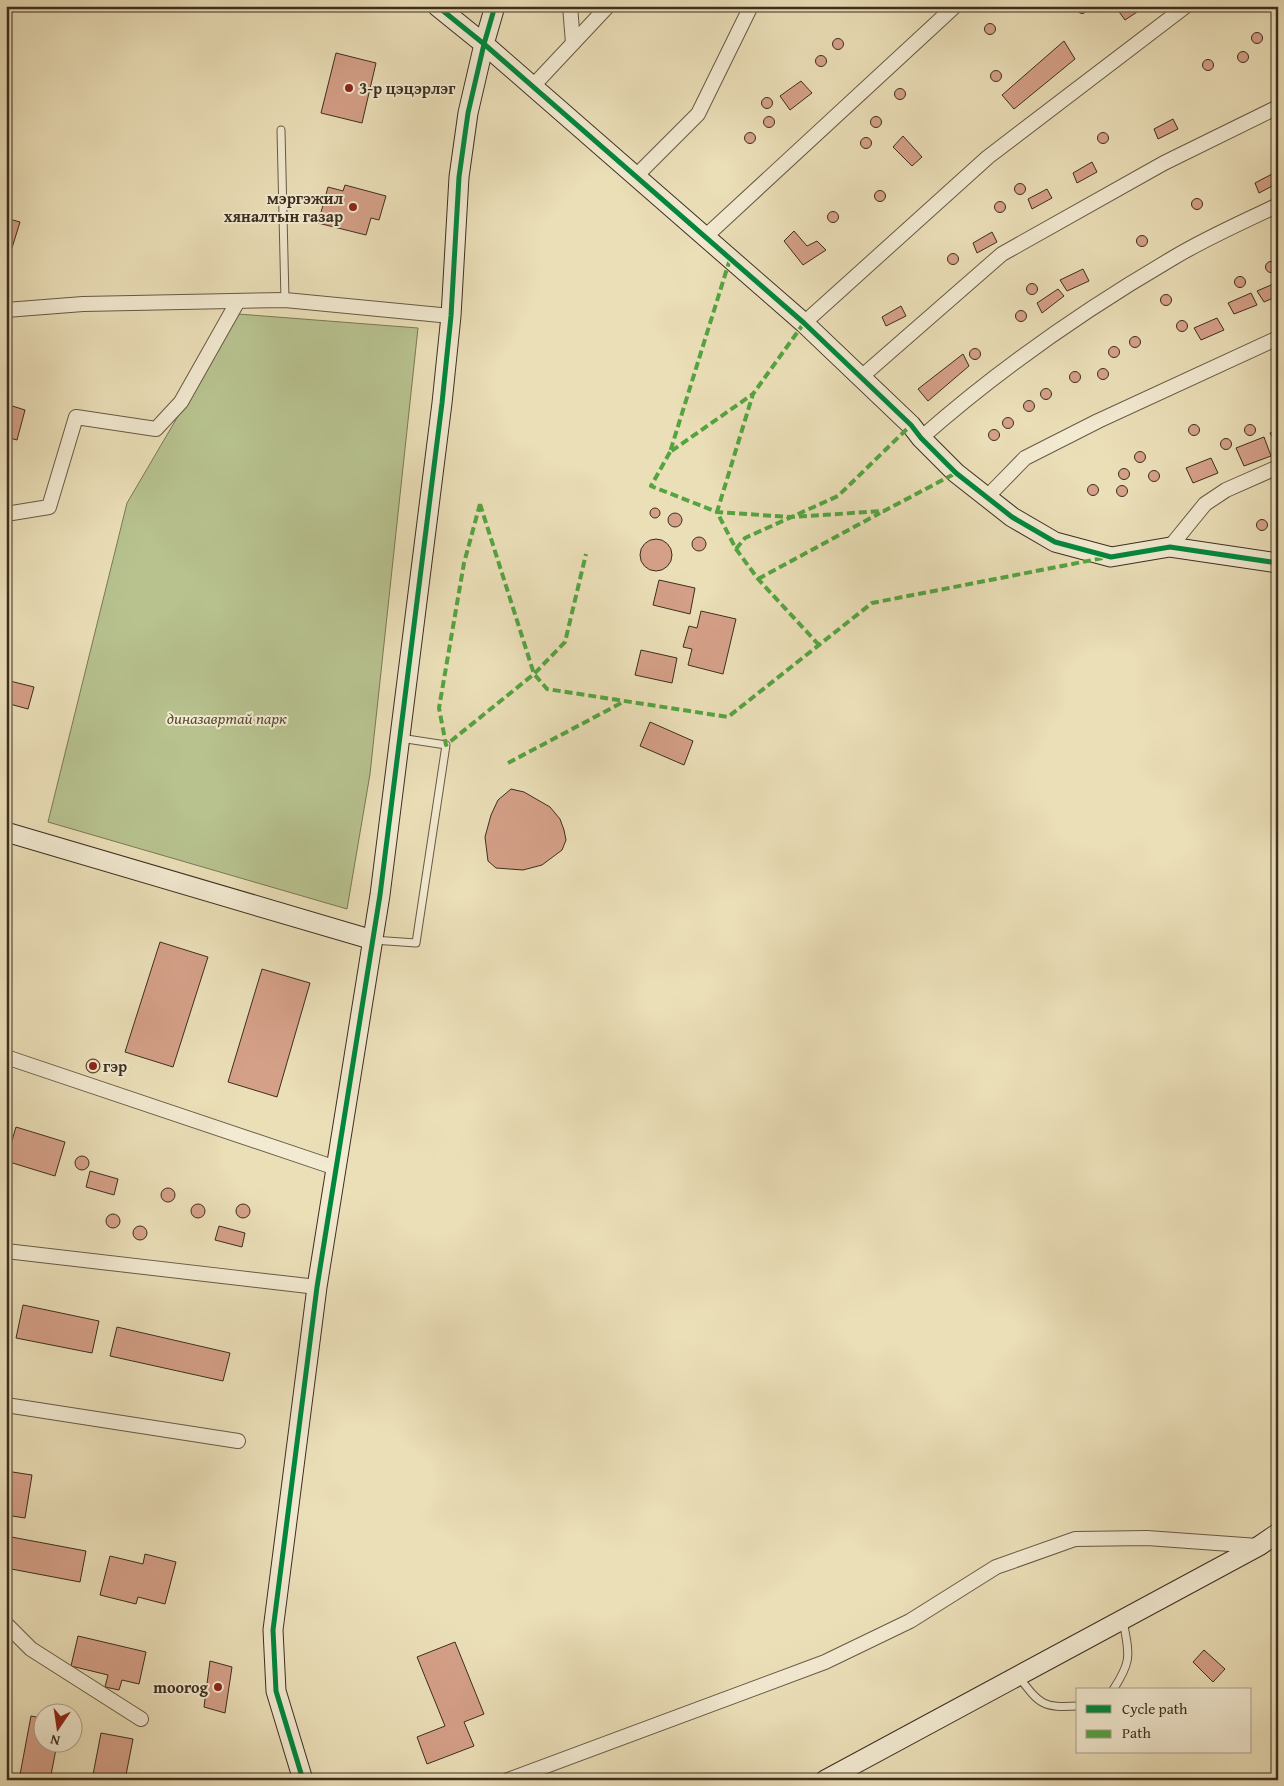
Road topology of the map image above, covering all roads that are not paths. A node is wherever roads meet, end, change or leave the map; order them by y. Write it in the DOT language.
graph roads {
  1 [pos="437,6"];
  2 [pos="495,6"];
  3 [pos="570,6"];
  4 [pos="608,6"];
  5 [pos="751,6"];
  6 [pos="955,6"];
  7 [pos="1186,6"];
  8 [pos="484,44"];
  9 [pos="573,44"];
  10 [pos="532,87"];
  11 [pos="1278,108"];
  12 [pos="281,130"];
  13 [pos="636,176"];
  14 [pos="1278,205"];
  15 [pos="705,237"];
  16 [pos="285,300"];
  17 [pos="238,301"];
  18 [pos="7,312"];
  19 [pos="451,316"];
  20 [pos="804,323"];
  21 [pos="1278,338"];
  22 [pos="860,378"];
  23 [pos="921,438"];
  24 [pos="1278,467"];
  25 [pos="988,496"];
  26 [pos="6,514"];
  27 [pos="1170,547"];
  28 [pos="1278,564"];
  29 [pos="400,738"];
  30 [pos="6,832"];
  31 [pos="372,940"];
  32 [pos="6,1057"];
  33 [pos="336,1168"];
  34 [pos="6,1252"];
  35 [pos="316,1287"];
  36 [pos="6,1404"];
  37 [pos="238,1441"];
  38 [pos="1278,1533"];
  39 [pos="1259,1546"];
  40 [pos="1123,1620"];
  41 [pos="6,1624"];
  42 [pos="1018,1675"];
  43 [pos="1114,1688"];
  44 [pos="1076,1706"];
  45 [pos="141,1719"];
  46 [pos="303,1780"];
  47 [pos="508,1780"];
  48 [pos="825,1780"];
  1 -- 8 [label="street"];
  2 -- 8 [label="street"];
  3 -- 9 [label="street"];
  4 -- 9 [label="street"];
  5 -- 13 [label="street"];
  6 -- 15 [label="street"];
  7 -- 20 [label="street"];
  8 -- 10 [label="street"];
  8 -- 19 [label="street"];
  9 -- 10 [label="street"];
  10 -- 13 [label="street"];
  11 -- 22 [label="street"];
  12 -- 16 [label="lane"];
  13 -- 15 [label="street"];
  14 -- 23 [label="street"];
  15 -- 20 [label="street"];
  16 -- 17 [label="street"];
  16 -- 19 [label="street"];
  17 -- 18 [label="street"];
  17 -- 26 [label="street"];
  19 -- 29 [label="street"];
  20 -- 22 [label="street"];
  21 -- 25 [label="street"];
  22 -- 23 [label="street"];
  23 -- 25 [label="street"];
  24 -- 27 [label="street"];
  25 -- 27 [label="street"];
  27 -- 28 [label="street"];
  29 -- 31 [label="street"];
  29 -- 31 [label="lane"];
  30 -- 31 [label="street"];
  31 -- 33 [label="street"];
  32 -- 33 [label="street"];
  33 -- 35 [label="street"];
  34 -- 35 [label="street"];
  35 -- 46 [label="street"];
  36 -- 37 [label="street"];
  38 -- 39 [label="street"];
  39 -- 40 [label="street"];
  39 -- 47 [label="street"];
  40 -- 42 [label="street"];
  40 -- 43 [label="lane"];
  41 -- 45 [label="street"];
  42 -- 44 [label="lane"];
  42 -- 48 [label="street"];
}
